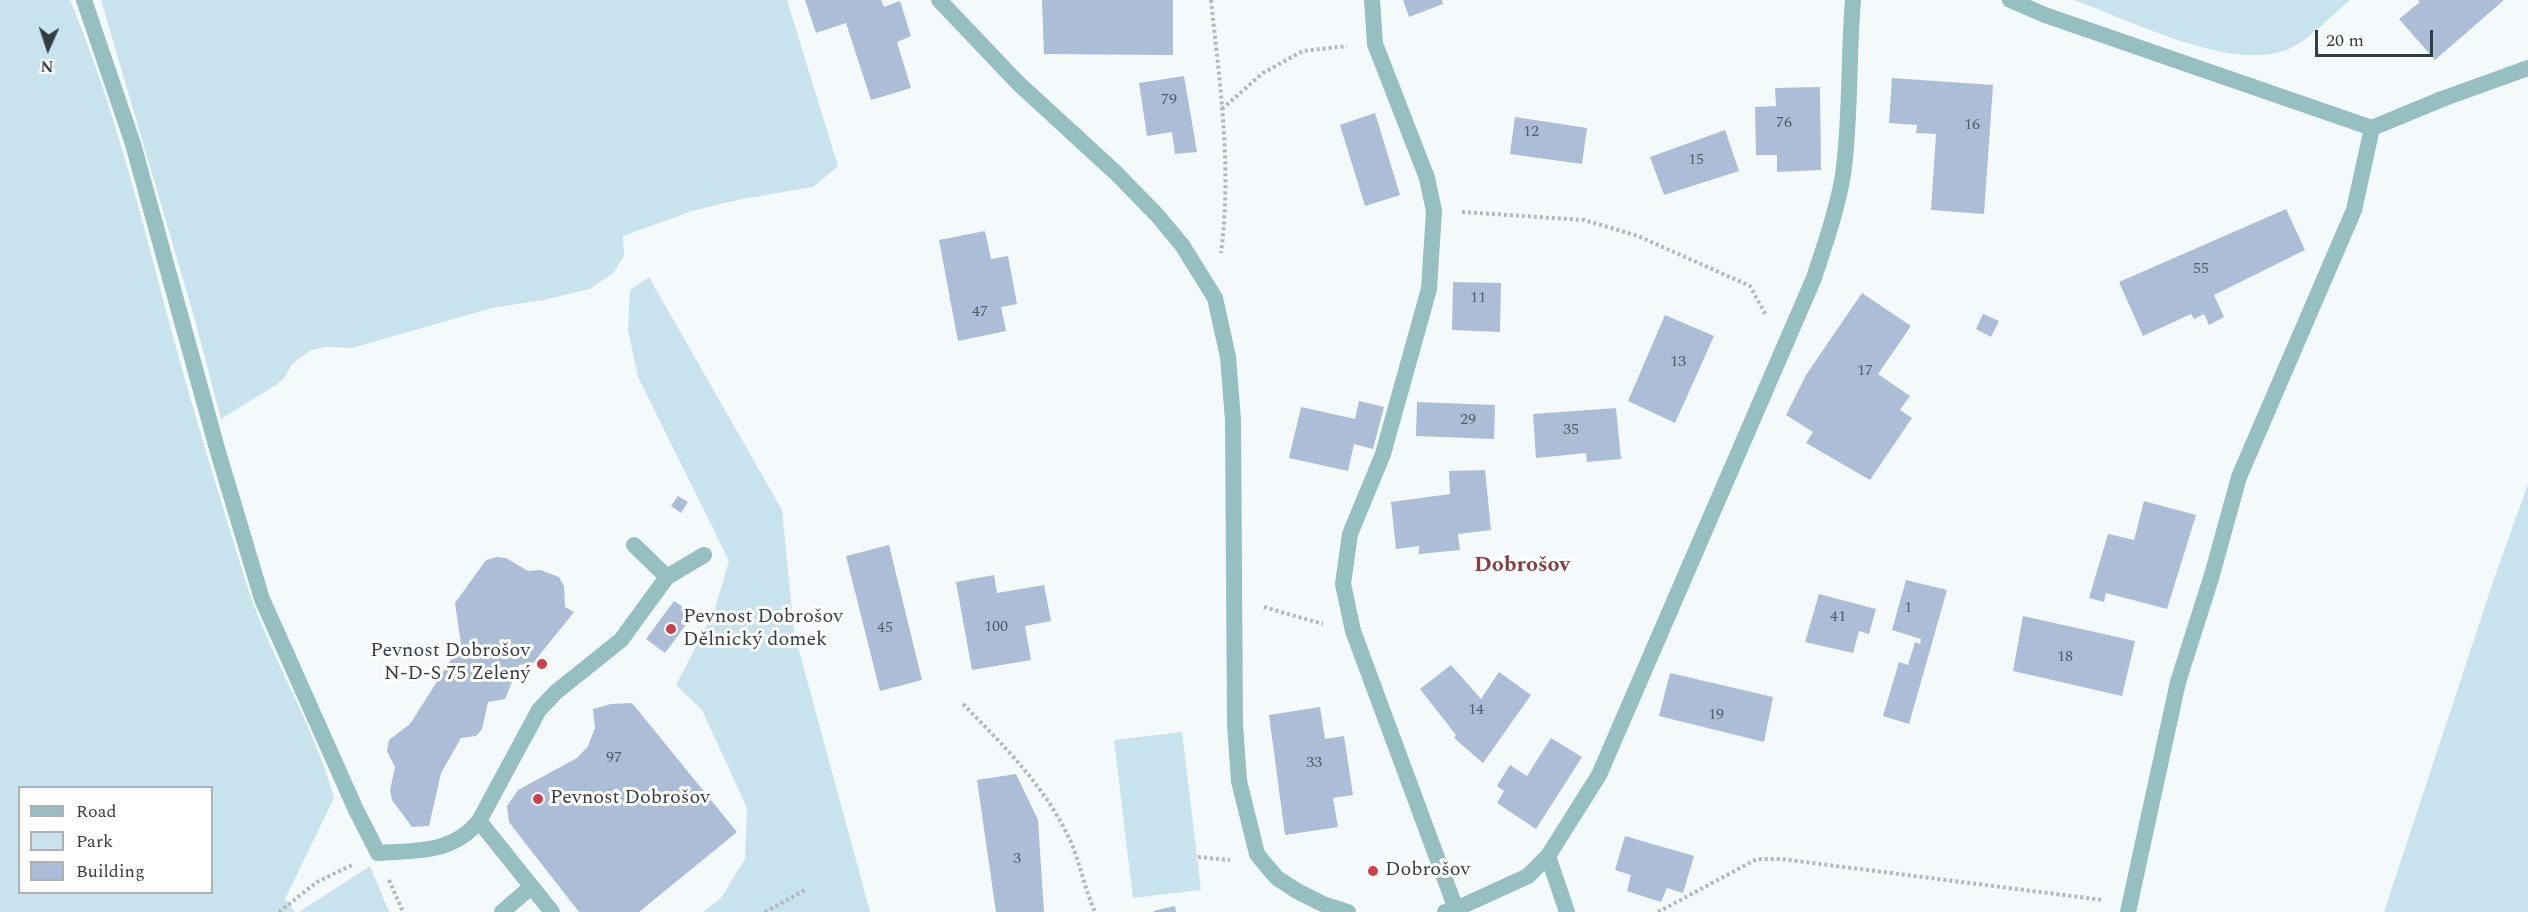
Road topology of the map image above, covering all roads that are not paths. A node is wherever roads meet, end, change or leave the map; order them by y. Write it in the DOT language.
graph roads {
  1 [pos="84,0"];
  2 [pos="939,0"];
  3 [pos="1372,0"];
  4 [pos="1852,0"];
  5 [pos="2010,0"];
  6 [pos="2528,68"];
  7 [pos="2372,128"];
  8 [pos="634,545"];
  9 [pos="704,555"];
  10 [pos="667,577"];
  11 [pos="479,821"];
  12 [pos="1548,856"];
  13 [pos="531,887"];
  14 [pos="2129,908"];
  15 [pos="1450,911"];
  16 [pos="502,912"];
  17 [pos="552,912"];
  18 [pos="1348,912"];
  19 [pos="1567,912"];
  1 -- 11 [label="street"];
  2 -- 18 [label="street"];
  3 -- 15 [label="street"];
  4 -- 12 [label="street"];
  5 -- 7 [label="street"];
  6 -- 7 [label="street"];
  7 -- 14 [label="street"];
  8 -- 10 [label="street"];
  9 -- 10 [label="street"];
  10 -- 11 [label="street"];
  11 -- 13 [label="street"];
  12 -- 15 [label="street"];
  12 -- 19 [label="street"];
  13 -- 16 [label="street"];
  13 -- 17 [label="street"];
}
